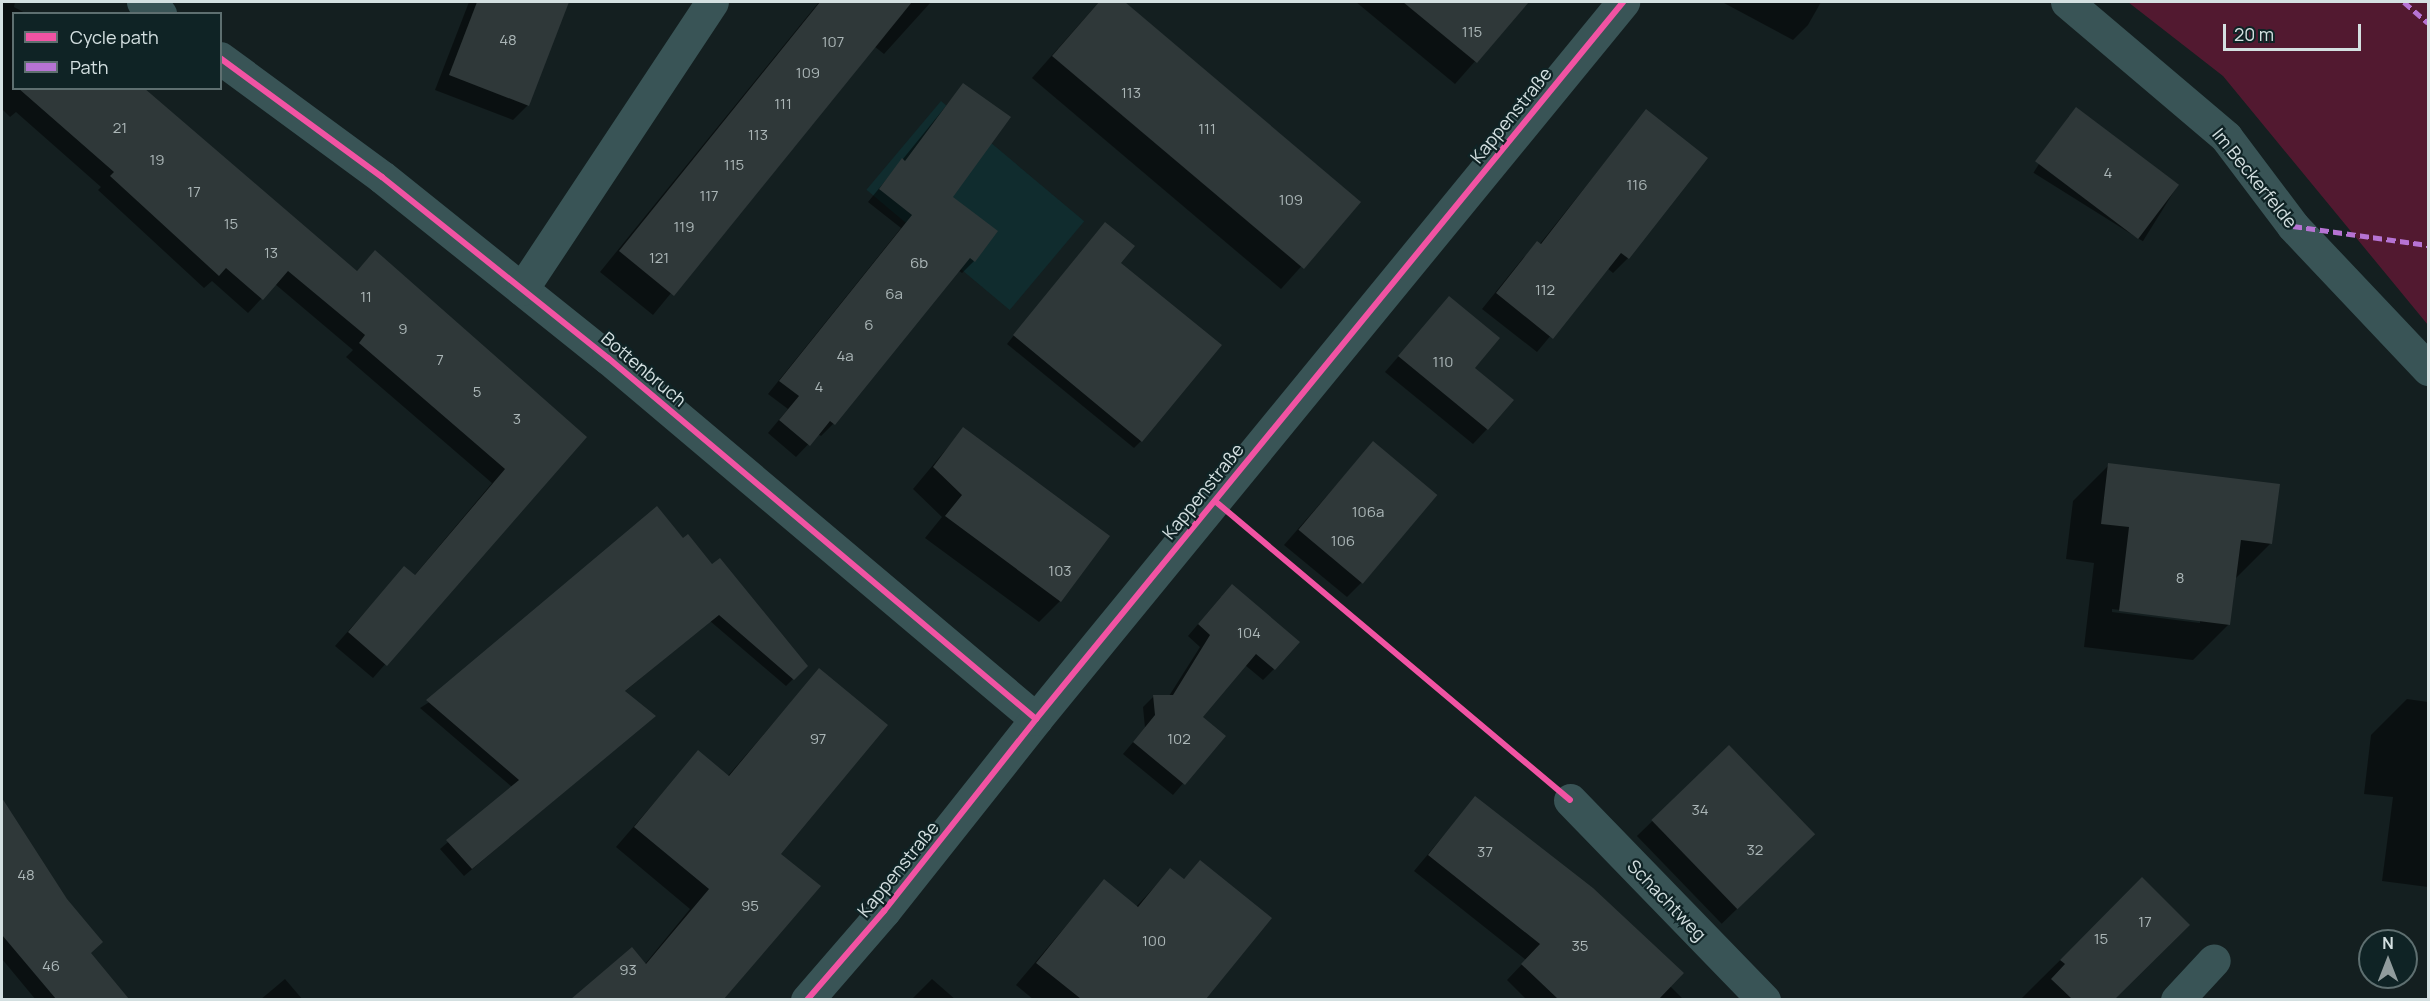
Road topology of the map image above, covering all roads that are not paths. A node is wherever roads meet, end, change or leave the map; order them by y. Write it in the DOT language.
graph roads {
  1 [pos="143,2"];
  2 [pos="712,2"];
  3 [pos="1623,2"];
  4 [pos="2067,2"];
  5 [pos="157,12"];
  6 [pos="222,59"];
  7 [pos="522,289"];
  8 [pos="2428,369"];
  9 [pos="1036,719"];
  10 [pos="1570,800"];
  11 [pos="2214,960"];
  12 [pos="807,999"];
  13 [pos="1764,999"];
  14 [pos="2176,999"];
  1 -- 5 [label="street"];
  2 -- 7 [label="street"];
  3 -- 9 [label="street, Kappenstraße"];
  4 -- 8 [label="street, Im Beckerfelde"];
  6 -- 7 [label="street, Bottenbruch"];
  7 -- 9 [label="street, Bottenbruch"];
  9 -- 12 [label="street, Kappenstraße"];
  10 -- 13 [label="street, Schachtweg"];
  11 -- 14 [label="street"];
}
